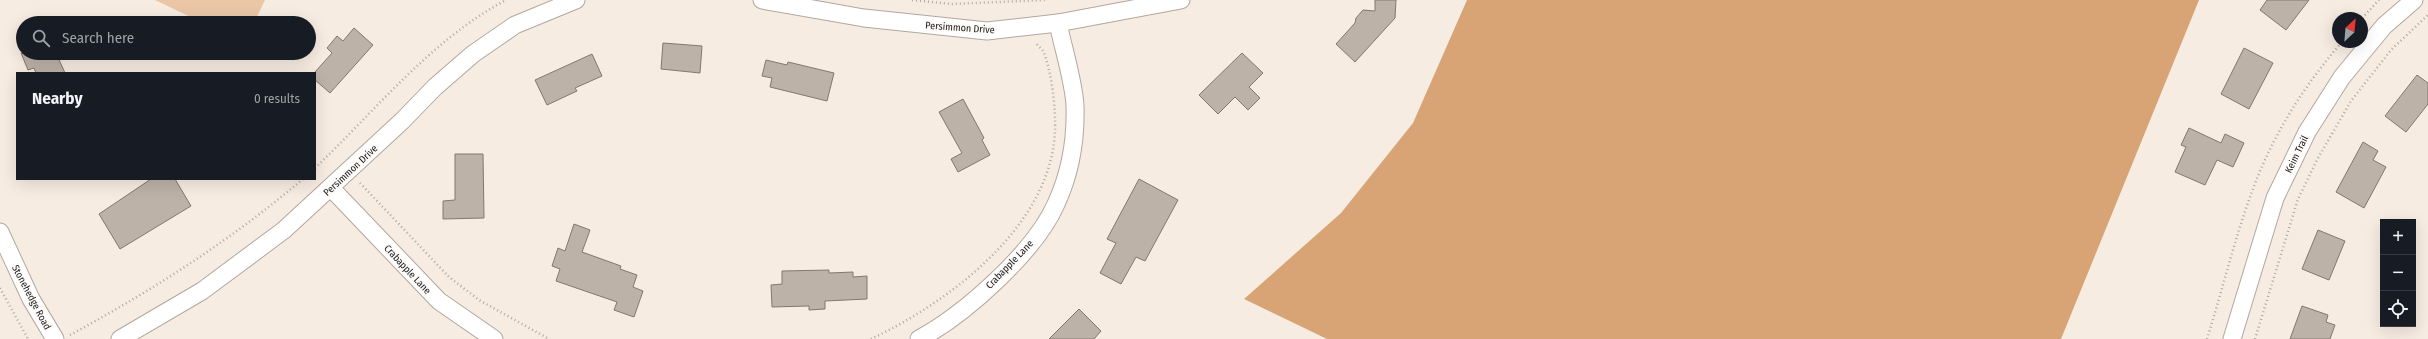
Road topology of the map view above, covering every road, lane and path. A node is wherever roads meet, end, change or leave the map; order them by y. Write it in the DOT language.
graph roads {
  1 [pos="506,0"];
  2 [pos="576,0"];
  3 [pos="762,0"];
  4 [pos="912,0"];
  5 [pos="1046,0"];
  6 [pos="1181,0"];
  7 [pos="2379,0"];
  8 [pos="2414,0"];
  9 [pos="2368,12"];
  10 [pos="2428,15"];
  11 [pos="1058,23"];
  12 [pos="1035,37"];
  13 [pos="316,167"];
  14 [pos="357,179"];
  15 [pos="302,180"];
  16 [pos="332,188"];
  17 [pos="0,232"];
  18 [pos="0,288"];
  19 [pos="28,339"];
  20 [pos="55,339"];
  21 [pos="62,339"];
  22 [pos="120,339"];
  23 [pos="494,339"];
  24 [pos="549,339"];
  25 [pos="871,339"];
  26 [pos="919,339"];
  27 [pos="2232,339"];
  28 [pos="2255,339"];
  1 -- 13 [label="path"];
  2 -- 16 [label="street, Persimmon Drive"];
  3 -- 11 [label="street, Persimmon Drive"];
  4 -- 5 [label="path"];
  6 -- 11 [label="street, Persimmon Drive"];
  7 -- 9 [label="path"];
  8 -- 27 [label="street, Keim Trail"];
  10 -- 28 [label="path"];
  11 -- 26 [label="street, Crabapple Lane"];
  12 -- 25 [label="path"];
  14 -- 24 [label="path"];
  15 -- 21 [label="path"];
  16 -- 22 [label="street, Persimmon Drive"];
  16 -- 23 [label="street, Crabapple Lane"];
  17 -- 20 [label="street, Stonehedge Road"];
  18 -- 19 [label="path"];
}
